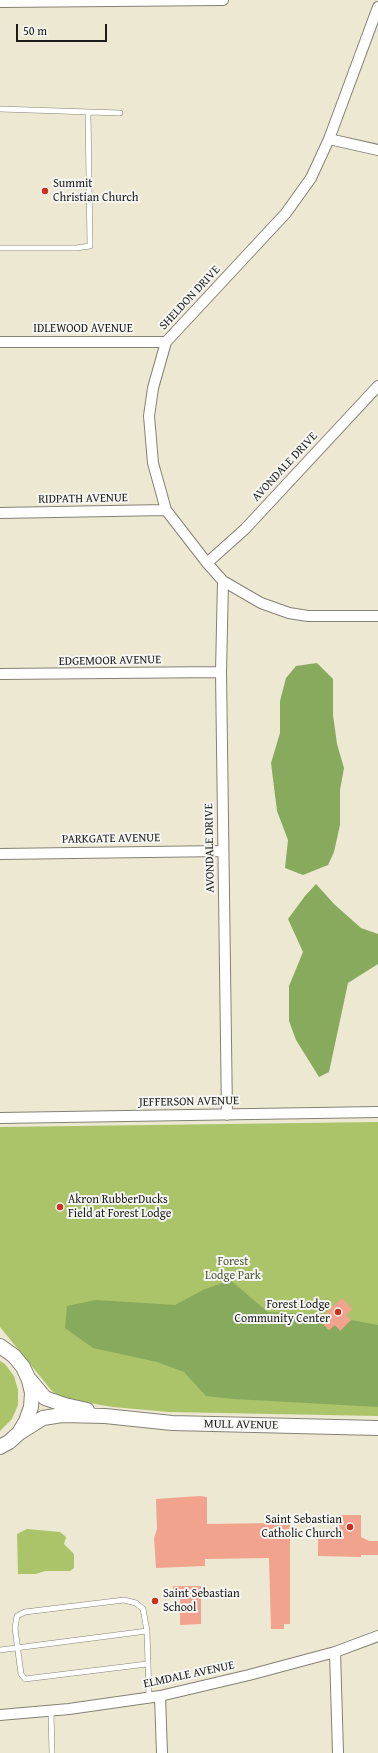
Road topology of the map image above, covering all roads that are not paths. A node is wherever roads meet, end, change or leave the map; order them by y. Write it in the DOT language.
graph roads {
  1 [pos="223,0"];
  2 [pos="0,2"];
  3 [pos="378,7"];
  4 [pos="0,108"];
  5 [pos="88,112"];
  6 [pos="120,113"];
  7 [pos="329,139"];
  8 [pos="378,150"];
  9 [pos="0,248"];
  10 [pos="0,342"];
  11 [pos="166,342"];
  12 [pos="378,386"];
  13 [pos="166,510"];
  14 [pos="0,513"];
  15 [pos="207,563"];
  16 [pos="223,581"];
  17 [pos="378,616"];
  18 [pos="221,672"];
  19 [pos="0,674"];
  20 [pos="223,851"];
  21 [pos="0,854"];
  22 [pos="378,1112"];
  23 [pos="227,1115"];
  24 [pos="0,1118"];
  25 [pos="1,1345"];
  26 [pos="29,1380"];
  27 [pos="105,1416"];
  28 [pos="378,1428"];
  29 [pos="19,1433"];
  30 [pos="0,1447"];
  31 [pos="147,1631"];
  32 [pos="378,1636"];
  33 [pos="18,1647"];
  34 [pos="0,1650"];
  35 [pos="335,1652"];
  36 [pos="147,1664"];
  37 [pos="160,1696"];
  38 [pos="149,1698"];
  39 [pos="51,1711"];
  40 [pos="0,1715"];
  41 [pos="52,1753"];
  42 [pos="162,1753"];
  43 [pos="338,1753"];
  1 -- 2 [label="street"];
  3 -- 7 [label="street, SHELDON DRIVE"];
  4 -- 5 [label="lane"];
  5 -- 6 [label="lane"];
  5 -- 9 [label="lane"];
  7 -- 8 [label="street"];
  7 -- 11 [label="street, SHELDON DRIVE"];
  10 -- 11 [label="street, IDLEWOOD AVENUE"];
  11 -- 13 [label="street, SHELDON DRIVE"];
  12 -- 15 [label="street, AVONDALE DRIVE"];
  13 -- 14 [label="street, RIDPATH AVENUE"];
  13 -- 15 [label="street, SHELDON DRIVE"];
  15 -- 16 [label="street, SHELDON DRIVE"];
  16 -- 17 [label="street, SHELDON DRIVE"];
  16 -- 18 [label="street, AVONDALE DRIVE"];
  18 -- 19 [label="street, EDGEMOOR AVENUE"];
  18 -- 20 [label="street, AVONDALE DRIVE"];
  20 -- 21 [label="street, PARKGATE AVENUE"];
  20 -- 23 [label="street, AVONDALE DRIVE"];
  22 -- 23 [label="street, JEFFERSON AVENUE"];
  23 -- 24 [label="street, JEFFERSON AVENUE"];
  25 -- 26 [label="street"];
  26 -- 27 [label="street, MULL AVENUE"];
  26 -- 29 [label="street"];
  27 -- 28 [label="street, MULL AVENUE"];
  27 -- 29 [label="street, MULL AVENUE"];
  29 -- 30 [label="street, MULL AVENUE"];
  31 -- 33 [label="lane"];
  31 -- 33 [label="lane"];
  31 -- 36 [label="lane"];
  32 -- 35 [label="street, ELMDALE AVENUE"];
  33 -- 34 [label="lane"];
  33 -- 36 [label="lane"];
  35 -- 37 [label="street, ELMDALE AVENUE"];
  35 -- 43 [label="street"];
  36 -- 38 [label="lane"];
  37 -- 38 [label="street, ELMDALE AVENUE"];
  37 -- 42 [label="street"];
  38 -- 39 [label="street, ELMDALE AVENUE"];
  39 -- 40 [label="street, ELMDALE AVENUE"];
  39 -- 41 [label="lane"];
}
